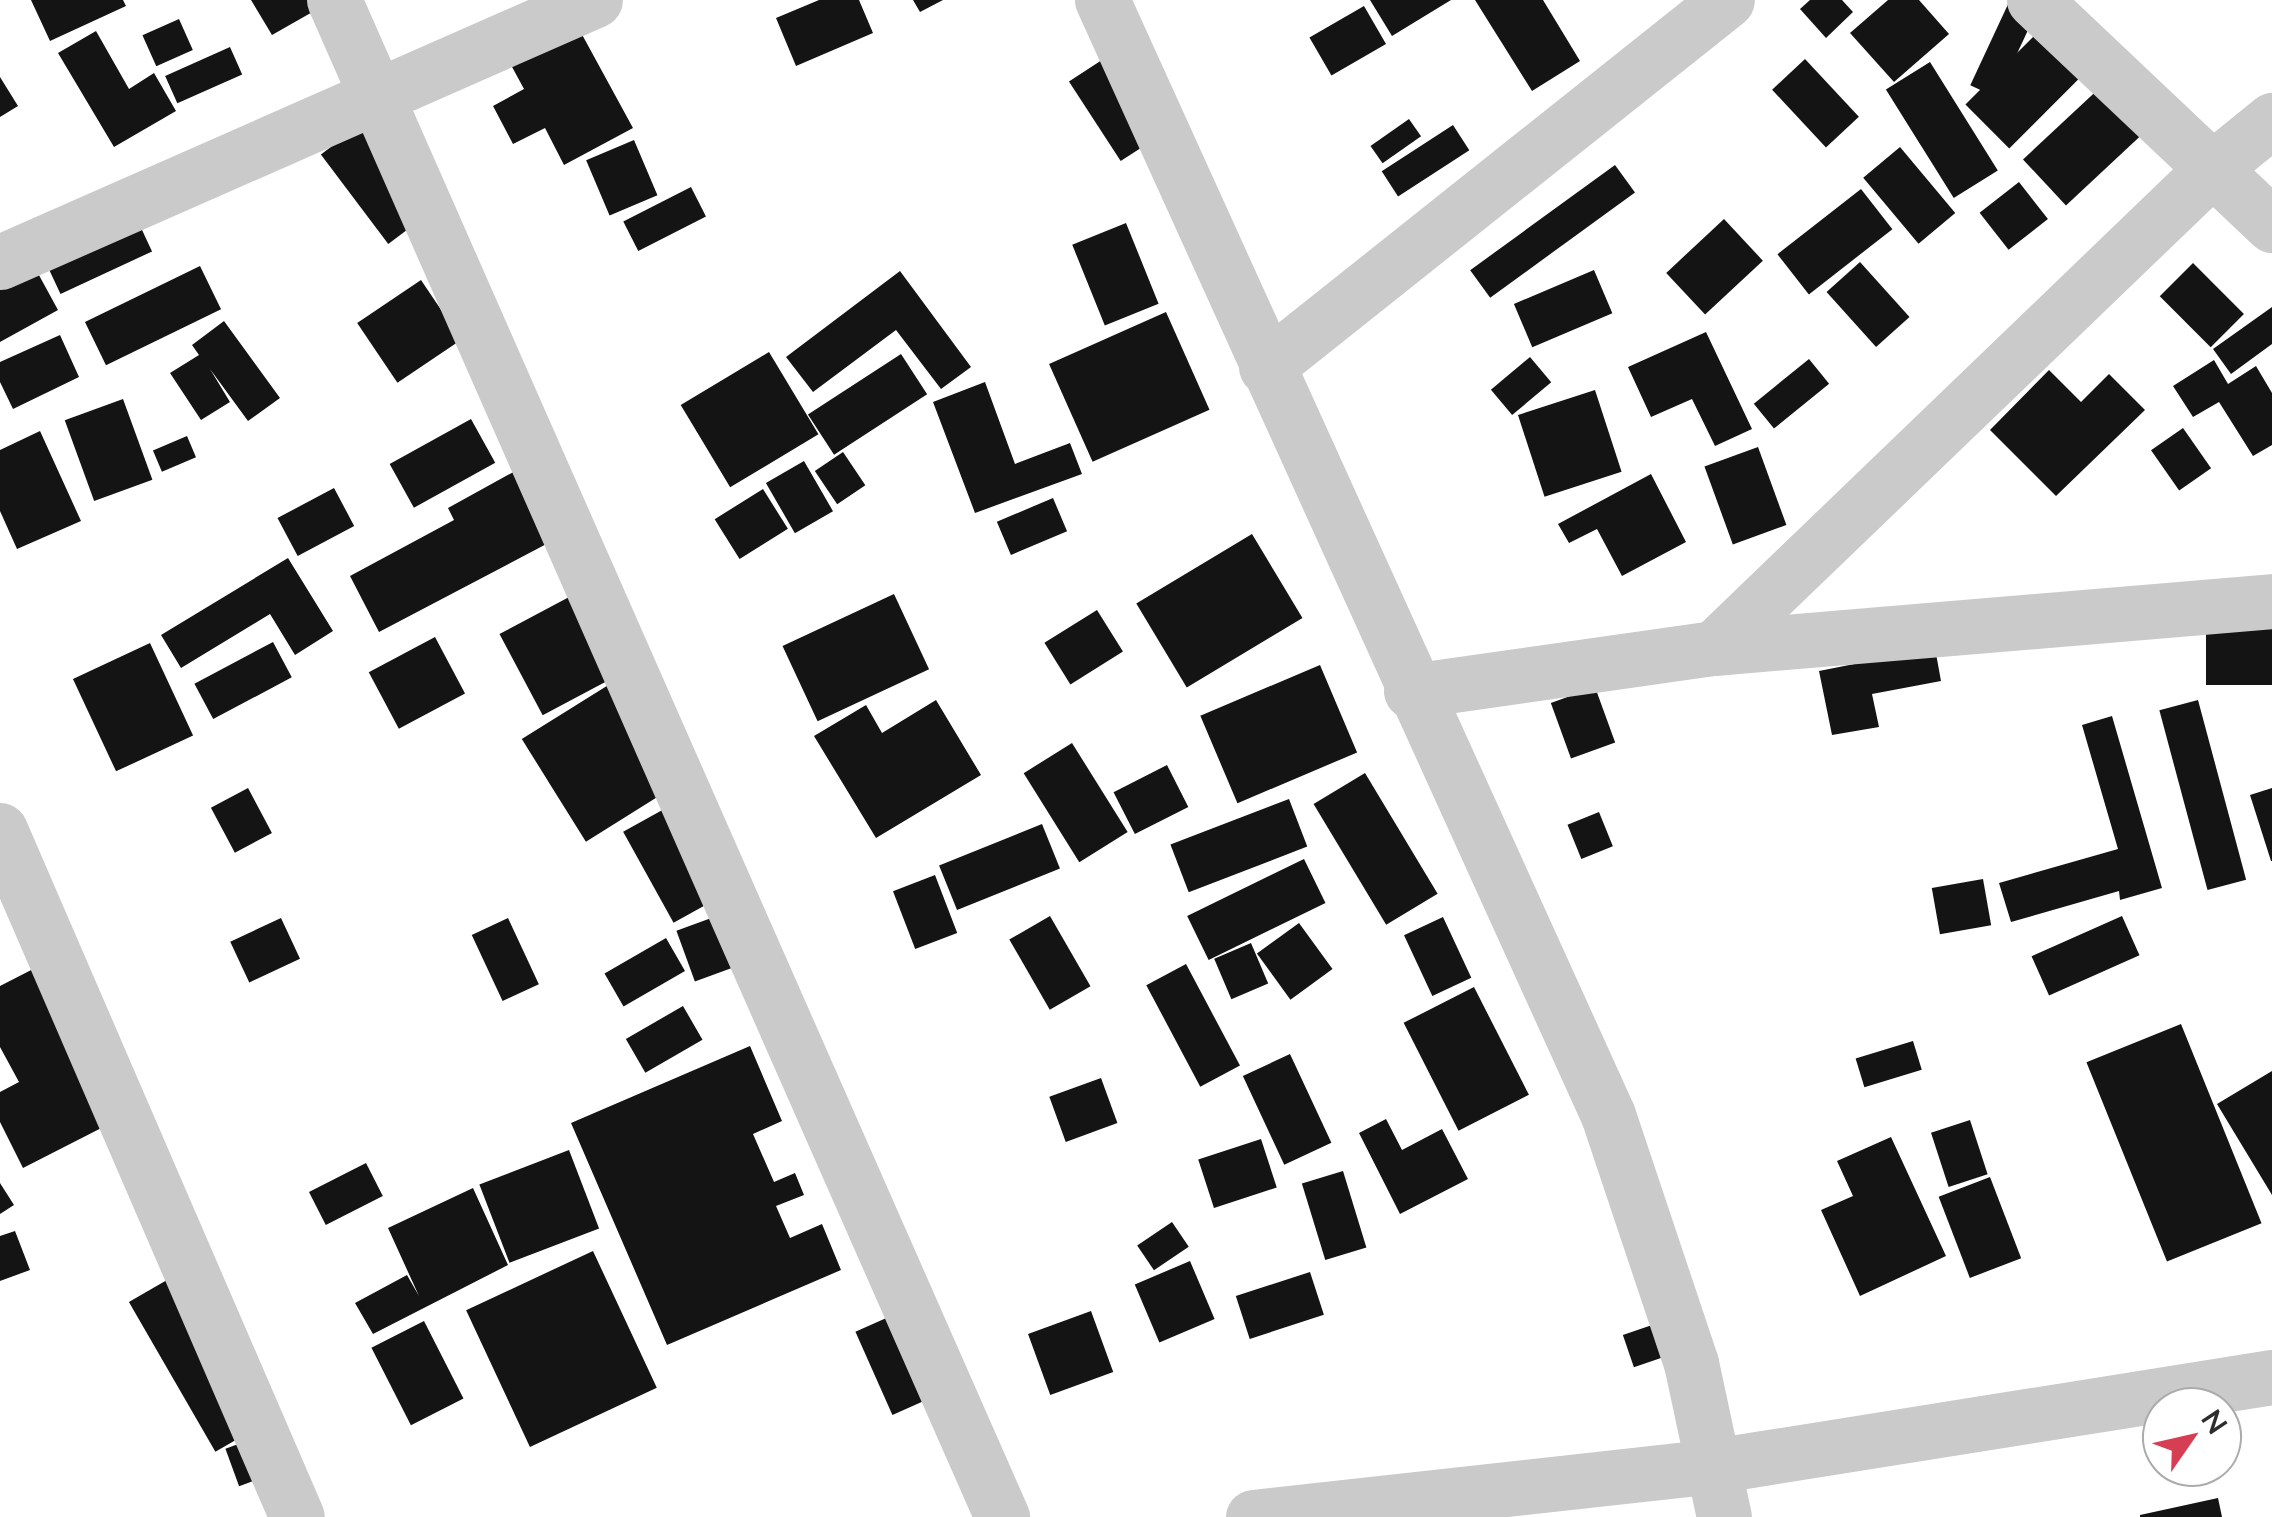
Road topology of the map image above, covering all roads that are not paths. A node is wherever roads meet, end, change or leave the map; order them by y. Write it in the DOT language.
graph roads {
  1 [pos="334,0"];
  2 [pos="596,0"];
  3 [pos="1102,0"];
  4 [pos="1727,0"];
  5 [pos="2034,0"];
  6 [pos="380,96"];
  7 [pos="2272,120"];
  8 [pos="2214,168"];
  9 [pos="2272,225"];
  10 [pos="0,262"];
  11 [pos="1266,366"];
  12 [pos="2272,602"];
  13 [pos="1714,648"];
  14 [pos="1411,691"];
  15 [pos="0,830"];
  16 [pos="2272,1377"];
  17 [pos="1718,1492"];
  18 [pos="297,1517"];
  19 [pos="1002,1517"];
  20 [pos="1252,1517"];
  1 -- 6 [label="street"];
  2 -- 6 [label="street"];
  3 -- 11 [label="street"];
  4 -- 11 [label="street"];
  5 -- 8 [label="street"];
  6 -- 10 [label="street"];
  6 -- 19 [label="street"];
  7 -- 8 [label="street"];
  8 -- 9 [label="street"];
  8 -- 13 [label="street"];
  11 -- 14 [label="street"];
  12 -- 13 [label="street"];
  13 -- 14 [label="street"];
  14 -- 17 [label="street"];
  15 -- 18 [label="street"];
  16 -- 17 [label="street"];
  17 -- 20 [label="street"];
}
